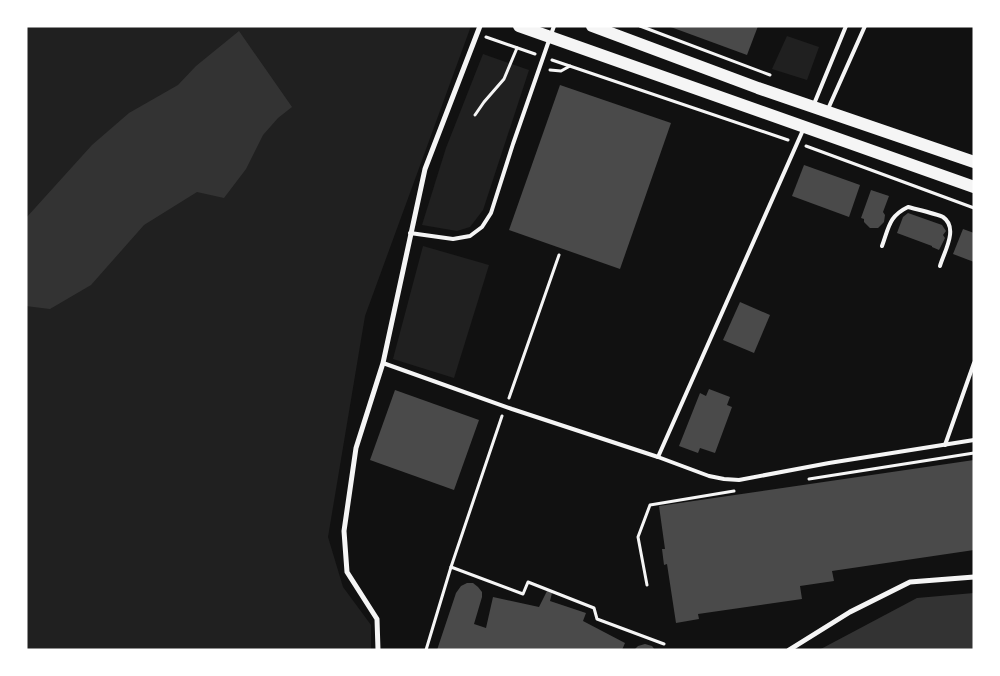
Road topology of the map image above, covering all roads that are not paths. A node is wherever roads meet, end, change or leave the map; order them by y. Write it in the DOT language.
graph roads {
  1 [pos="480,26"];
  2 [pos="519,26"];
  3 [pos="554,26"];
  4 [pos="592,26"];
  5 [pos="846,26"];
  6 [pos="865,26"];
  7 [pos="813,106"];
  8 [pos="827,111"];
  9 [pos="805,127"];
  10 [pos="974,162"];
  11 [pos="974,187"];
  12 [pos="410,234"];
  13 [pos="882,246"];
  14 [pos="940,266"];
  15 [pos="384,362"];
  16 [pos="974,363"];
  17 [pos="974,440"];
  18 [pos="945,445"];
  19 [pos="658,457"];
  20 [pos="974,576"];
  21 [pos="378,650"];
  22 [pos="789,650"];
  1 -- 12 [label="street"];
  2 -- 9 [label="main road"];
  3 -- 12 [label="lane"];
  4 -- 7 [label="main road"];
  5 -- 7 [label="lane"];
  6 -- 8 [label="lane"];
  7 -- 8 [label="main road"];
  8 -- 10 [label="main road"];
  9 -- 11 [label="main road"];
  9 -- 19 [label="lane"];
  12 -- 15 [label="street"];
  13 -- 14 [label="lane"];
  15 -- 19 [label="lane"];
  15 -- 21 [label="street"];
  16 -- 18 [label="lane"];
  17 -- 18 [label="lane"];
  18 -- 19 [label="lane"];
  20 -- 22 [label="street"];
}
